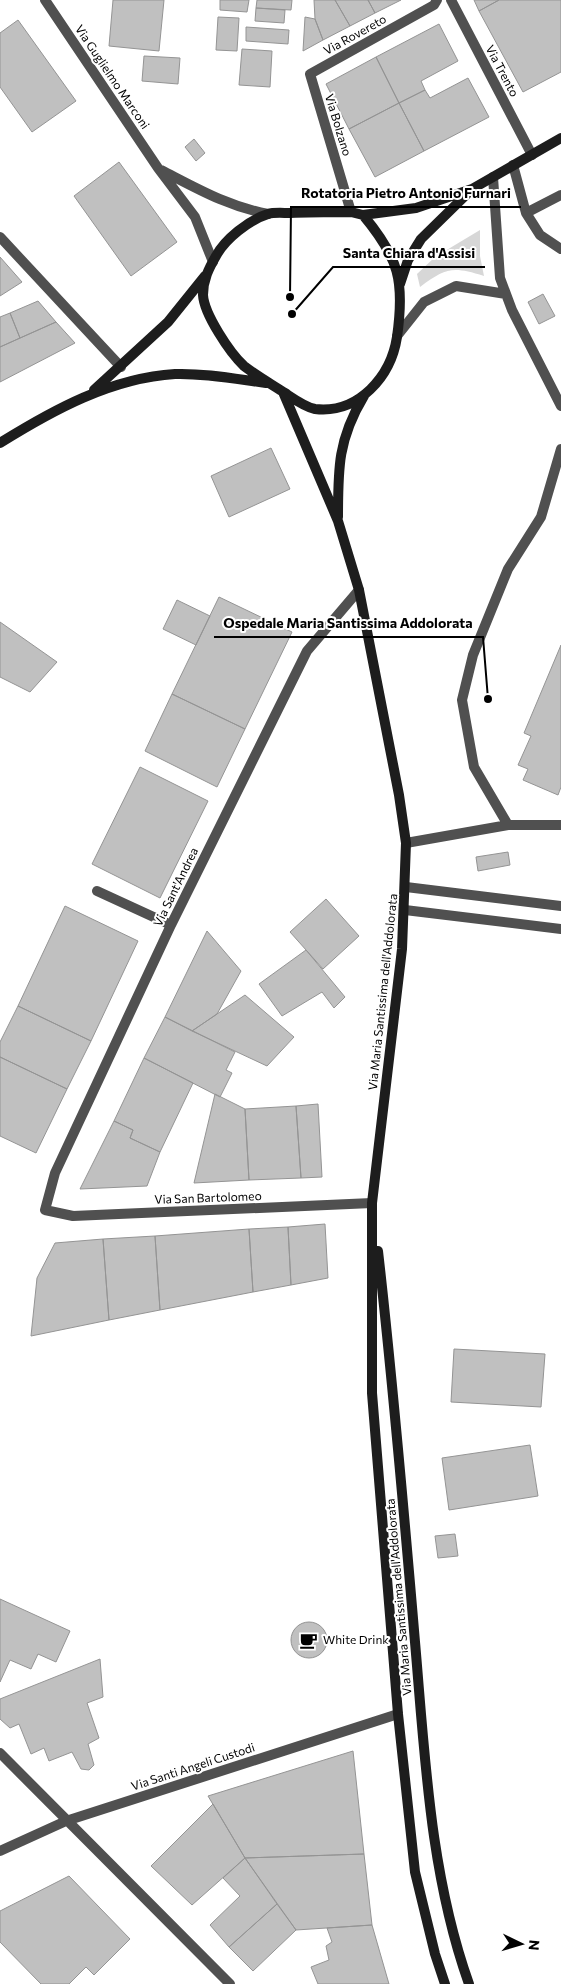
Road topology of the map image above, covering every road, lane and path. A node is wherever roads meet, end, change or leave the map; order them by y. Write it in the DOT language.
graph roads {
  1 [pos="44,0"];
  2 [pos="437,0"];
  3 [pos="451,0"];
  4 [pos="310,74"];
  5 [pos="561,138"];
  6 [pos="532,155"];
  7 [pos="513,165"];
  8 [pos="158,168"];
  9 [pos="494,177"];
  10 [pos="472,189"];
  11 [pos="561,195"];
  12 [pos="351,212"];
  13 [pos="526,213"];
  14 [pos="268,214"];
  15 [pos="363,216"];
  16 [pos="0,237"];
  17 [pos="561,249"];
  18 [pos="212,262"];
  19 [pos="206,275"];
  20 [pos="400,285"];
  21 [pos="506,294"];
  22 [pos="397,336"];
  23 [pos="121,366"];
  24 [pos="268,383"];
  25 [pos="282,392"];
  26 [pos="91,393"];
  27 [pos="364,396"];
  28 [pos="561,406"];
  29 [pos="0,443"];
  30 [pos="561,449"];
  31 [pos="338,521"];
  32 [pos="359,590"];
  33 [pos="561,825"];
  34 [pos="508,826"];
  35 [pos="406,843"];
  36 [pos="406,887"];
  37 [pos="97,891"];
  38 [pos="561,906"];
  39 [pos="405,910"];
  40 [pos="171,925"];
  41 [pos="561,929"];
  42 [pos="372,1203"];
  43 [pos="45,1210"];
  44 [pos="398,1714"];
  45 [pos="0,1753"];
  46 [pos="66,1821"];
  47 [pos="0,1851"];
  48 [pos="230,1984"];
  49 [pos="445,1984"];
  50 [pos="469,1984"];
  1 -- 8 [label="street, Via Guglielmo Marconi"];
  2 -- 4 [label="street, Via Rovereto"];
  3 -- 6 [label="street, Via Trento"];
  4 -- 12 [label="street, Via Bolzano"];
  5 -- 6 [label="street"];
  6 -- 7 [label="street"];
  7 -- 9 [label="street"];
  7 -- 13 [label="street"];
  8 -- 14 [label="street"];
  8 -- 18 [label="street, Via Guglielmo Marconi"];
  9 -- 10 [label="street"];
  9 -- 21 [label="street"];
  10 -- 15 [label="street"];
  10 -- 20 [label="street"];
  11 -- 13 [label="street"];
  12 -- 14 [label="street"];
  12 -- 15 [label="street"];
  13 -- 17 [label="street"];
  14 -- 18 [label="street"];
  15 -- 20 [label="street"];
  16 -- 23 [label="street"];
  18 -- 19 [label="street"];
  19 -- 23 [label="street"];
  19 -- 24 [label="street"];
  20 -- 22 [label="street"];
  21 -- 22 [label="street"];
  21 -- 28 [label="street"];
  22 -- 27 [label="street"];
  23 -- 26 [label="street"];
  24 -- 25 [label="street"];
  24 -- 26 [label="street"];
  25 -- 27 [label="street"];
  25 -- 31 [label="street"];
  26 -- 29 [label="street"];
  27 -- 31 [label="street"];
  30 -- 34 [label="street"];
  31 -- 32 [label="street, Via Maria Santissima dell'Addolorata"];
  32 -- 35 [label="street, Via Maria Santissima dell'Addolorata"];
  32 -- 40 [label="street, Via Sant'Andrea"];
  33 -- 34 [label="street"];
  34 -- 35 [label="street"];
  35 -- 36 [label="street, Via Maria Santissima dell'Addolorata"];
  36 -- 38 [label="street"];
  36 -- 39 [label="street, Via Maria Santissima dell'Addolorata"];
  37 -- 40 [label="street"];
  39 -- 41 [label="street"];
  39 -- 42 [label="street, Via Maria Santissima dell'Addolorata"];
  40 -- 43 [label="street, Via Sant'Andrea"];
  42 -- 43 [label="street, Via San Bartolomeo"];
  42 -- 44 [label="street, Via Maria Santissima dell'Addolorata"];
  42 -- 50 [label="street, Via Maria Santissima dell'Addolorata"];
  44 -- 46 [label="street, Via Santi Angeli Custodi"];
  44 -- 49 [label="street, Via Maria Santissima dell'Addolorata"];
  45 -- 46 [label="street"];
  46 -- 47 [label="street, Via Santi Angeli Custodi"];
  46 -- 48 [label="street"];
}
